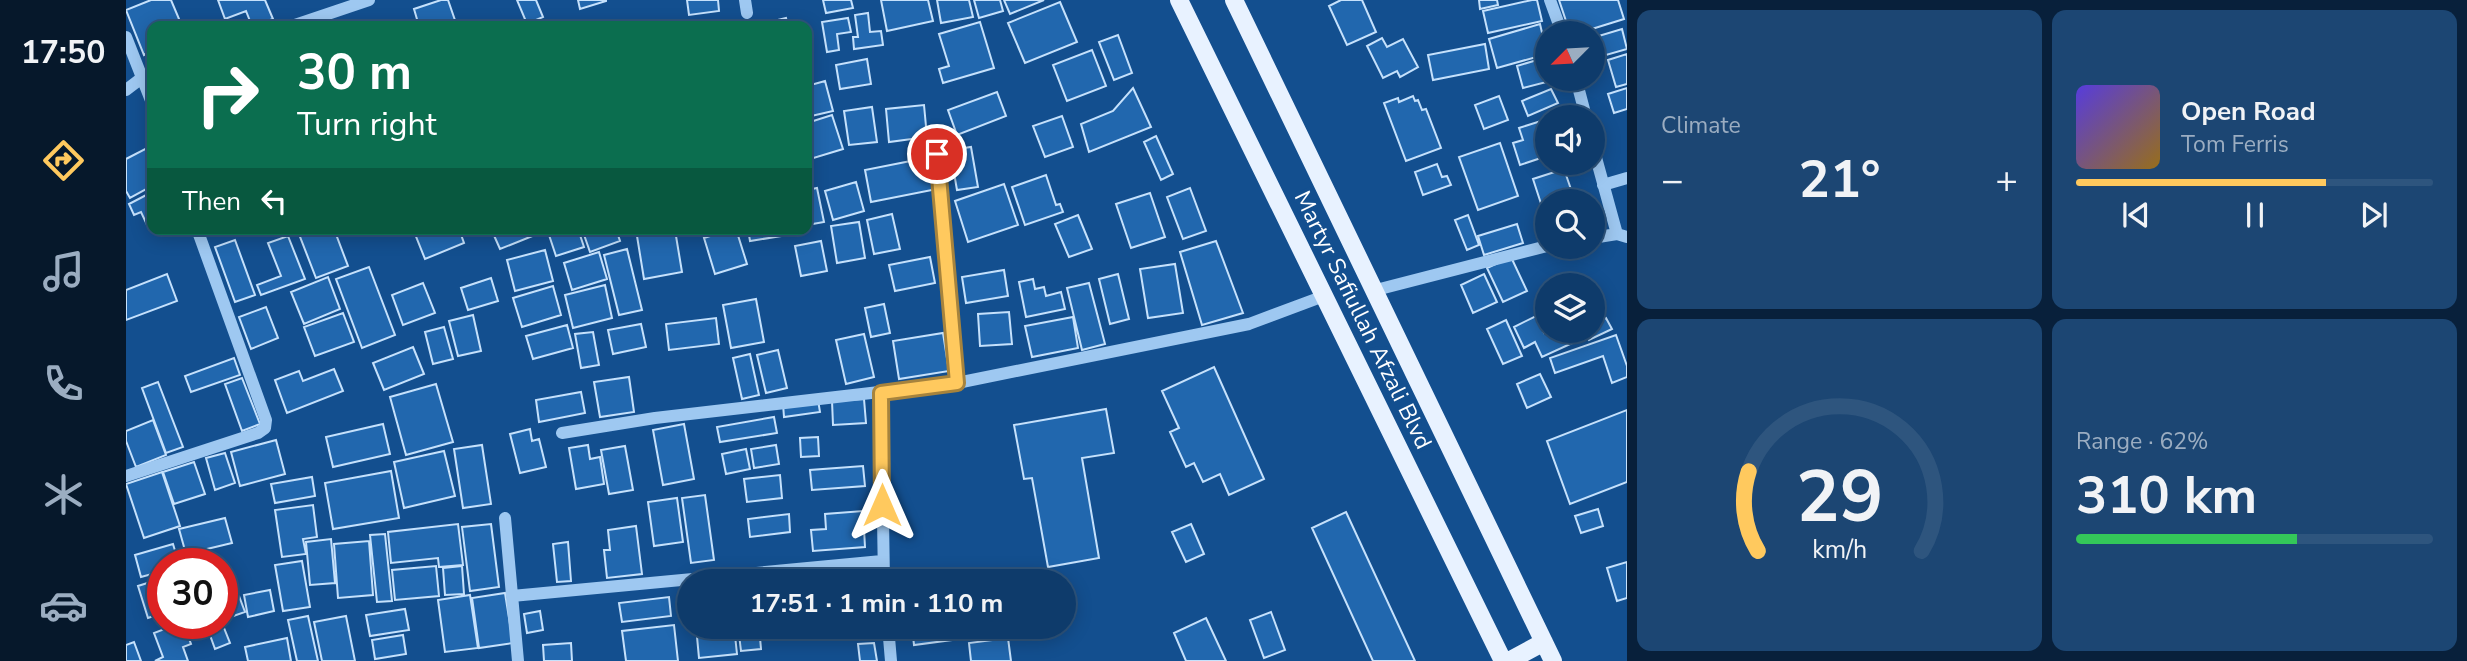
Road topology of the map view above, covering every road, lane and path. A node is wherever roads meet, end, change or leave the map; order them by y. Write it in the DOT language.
graph roads {
  1 [pos="369,0"];
  2 [pos="1179,0"];
  3 [pos="1234,0"];
  4 [pos="1550,0"];
  5 [pos="307,21"];
  6 [pos="1558,21"];
  7 [pos="126,37"];
  8 [pos="147,74"];
  9 [pos="147,77"];
  10 [pos="126,90"];
  11 [pos="937,154"];
  12 [pos="1600,175"];
  13 [pos="1627,178"];
  14 [pos="1603,185"];
  15 [pos="199,235"];
  16 [pos="1622,236"];
  17 [pos="1535,249"];
  18 [pos="1376,290"];
  19 [pos="1324,296"];
  20 [pos="957,383"];
  21 [pos="881,393"];
  22 [pos="562,433"];
  23 [pos="126,476"];
  24 [pos="505,518"];
  25 [pos="882,561"];
  26 [pos="883,569"];
  27 [pos="512,596"];
  28 [pos="889,639"];
  29 [pos="1544,642"];
  30 [pos="518,661"];
  31 [pos="891,661"];
  32 [pos="1503,661"];
  33 [pos="1509,661"];
  34 [pos="1553,661"];
  1 -- 5 [label="street"];
  2 -- 19 [label="main road, Martyr Safiullah Afzali Blvd"];
  3 -- 18 [label="main road, Martyr Safiullah Afzali Blvd"];
  4 -- 6 [label="street"];
  7 -- 8 [label="street"];
  9 -- 10 [label="street"];
  11 -- 20 [label="street"];
  12 -- 14 [label="street"];
  13 -- 14 [label="street"];
  14 -- 16 [label="street"];
  15 -- 23 [label="street"];
  17 -- 18 [label="street"];
  18 -- 29 [label="main road, Martyr Safiullah Afzali Blvd"];
  19 -- 20 [label="street"];
  19 -- 32 [label="main road, Martyr Safiullah Afzali Blvd"];
  20 -- 21 [label="street"];
  21 -- 22 [label="street"];
  21 -- 25 [label="street"];
  24 -- 27 [label="street"];
  25 -- 26 [label="street"];
  25 -- 27 [label="street"];
  27 -- 30 [label="street"];
  28 -- 31 [label="street"];
  29 -- 33 [label="main road"];
  29 -- 34 [label="main road, Martyr Safiullah Afzali Blvd"];
}
